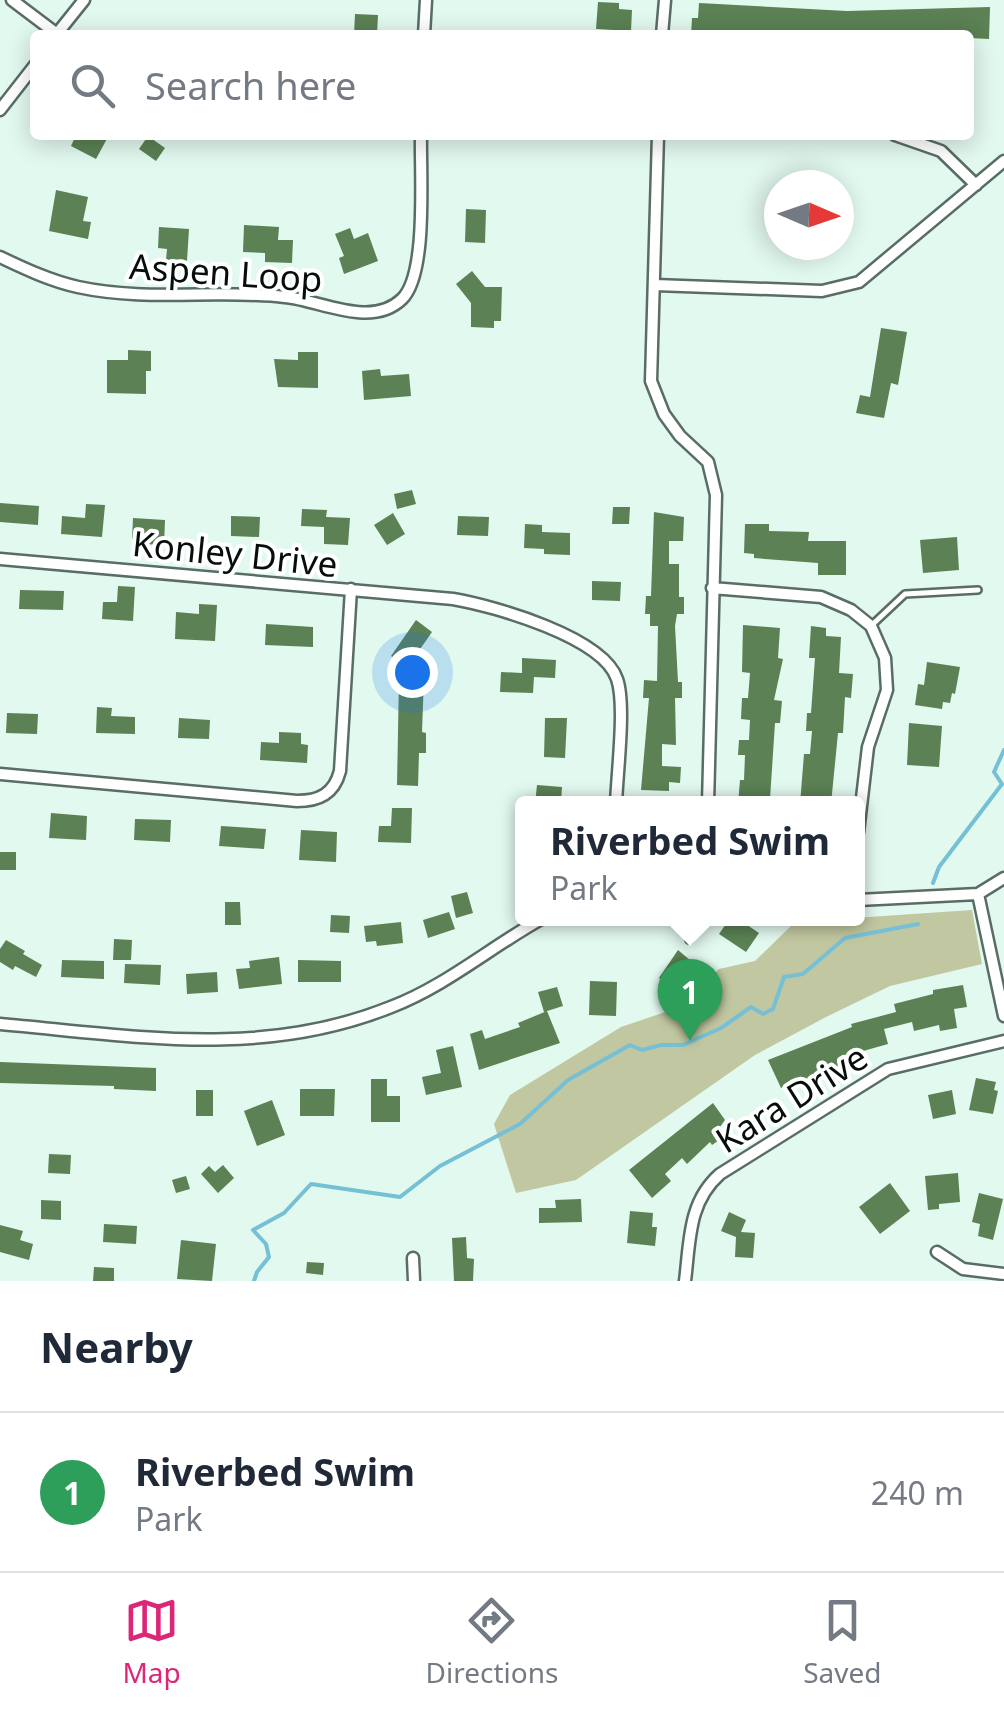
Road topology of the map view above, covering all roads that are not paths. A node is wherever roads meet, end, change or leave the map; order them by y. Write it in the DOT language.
graph roads {
  1 [pos="12,0"];
  2 [pos="84,0"];
  3 [pos="426,0"];
  4 [pos="665,0"];
  5 [pos="51,30"];
  6 [pos="59,30"];
  7 [pos="424,30"];
  8 [pos="662,30"];
  9 [pos="30,71"];
  10 [pos="0,110"];
  11 [pos="421,140"];
  12 [pos="658,140"];
  13 [pos="909,140"];
  14 [pos="1004,161"];
  15 [pos="976,185"];
  16 [pos="0,257"];
  17 [pos="655,285"];
  18 [pos="0,558"];
  19 [pos="712,588"];
  20 [pos="350,589"];
  21 [pos="978,590"];
  22 [pos="870,626"];
  23 [pos="0,774"];
  24 [pos="616,796"];
  25 [pos="708,796"];
  26 [pos="862,796"];
  27 [pos="1004,878"];
  28 [pos="978,894"];
  29 [pos="865,900"];
  30 [pos="530,926"];
  31 [pos="699,926"];
  32 [pos="688,940"];
  33 [pos="1004,1016"];
  34 [pos="0,1024"];
  35 [pos="1004,1041"];
  36 [pos="937,1252"];
  37 [pos="413,1258"];
  38 [pos="1004,1274"];
  39 [pos="414,1281"];
  40 [pos="685,1281"];
  1 -- 5 [label="street"];
  2 -- 6 [label="street"];
  3 -- 7 [label="street"];
  4 -- 8 [label="street"];
  9 -- 10 [label="street"];
  11 -- 16 [label="street, Aspen Loop"];
  12 -- 17 [label="street"];
  13 -- 15 [label="street"];
  14 -- 15 [label="street"];
  15 -- 17 [label="street"];
  17 -- 19 [label="street"];
  18 -- 20 [label="street, Konley Drive"];
  19 -- 22 [label="street"];
  19 -- 25 [label="street"];
  20 -- 23 [label="street, Konley Drive"];
  20 -- 24 [label="street"];
  21 -- 22 [label="lane"];
  22 -- 26 [label="street"];
  27 -- 28 [label="street"];
  28 -- 29 [label="street"];
  28 -- 33 [label="street"];
  30 -- 34 [label="street"];
  31 -- 32 [label="lane"];
  35 -- 40 [label="street, Kara Drive"];
  36 -- 38 [label="street"];
  37 -- 39 [label="street"];
}
